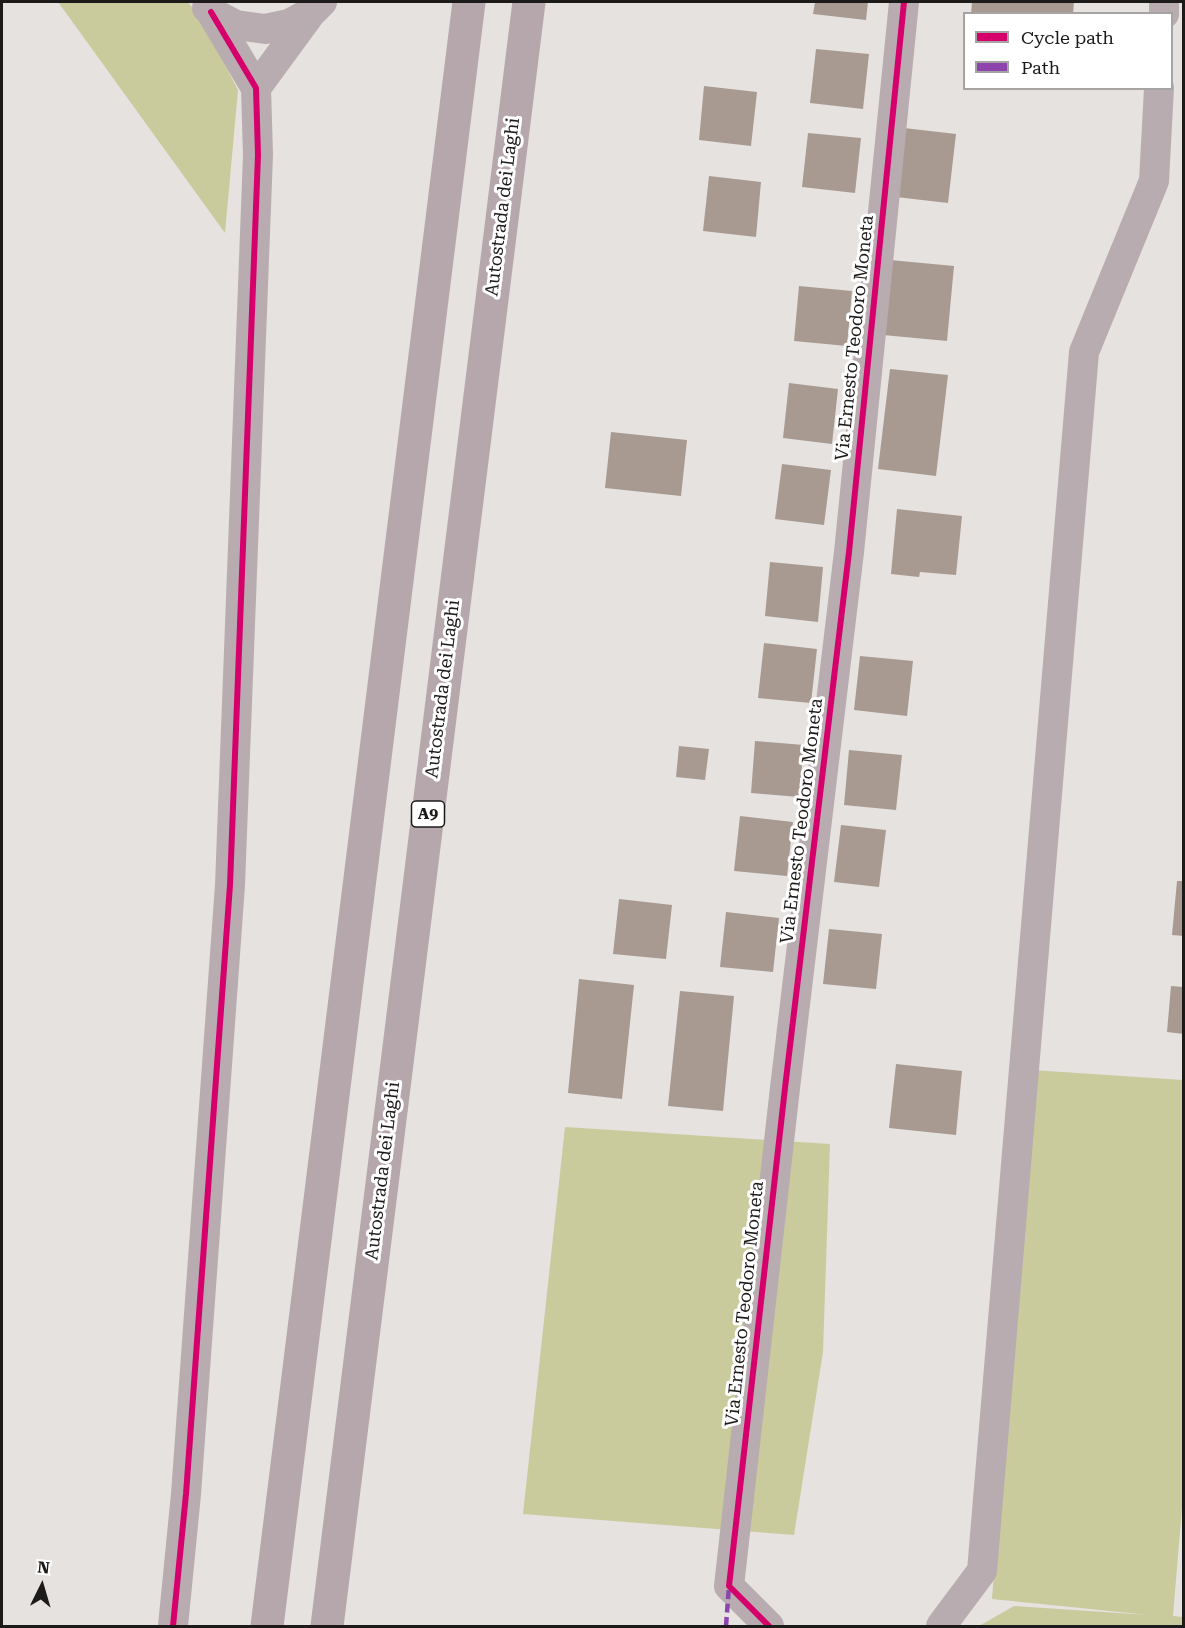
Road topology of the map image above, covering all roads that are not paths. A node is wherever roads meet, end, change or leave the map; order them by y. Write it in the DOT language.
graph roads {
  1 [pos="469,2"];
  2 [pos="529,2"];
  3 [pos="904,2"];
  4 [pos="317,6"];
  5 [pos="206,7"];
  6 [pos="256,88"];
  7 [pos="1159,90"];
  8 [pos="172,1626"];
  9 [pos="267,1626"];
  10 [pos="327,1626"];
  11 [pos="769,1626"];
  12 [pos="940,1626"];
  1 -- 9 [label="highway"];
  2 -- 10 [label="highway, Autostrada dei Laghi / A9"];
  3 -- 11 [label="street, Via Ernesto Teodoro Moneta"];
  4 -- 5 [label="street"];
  4 -- 6 [label="street"];
  5 -- 6 [label="street"];
  6 -- 8 [label="street"];
  7 -- 12 [label="street"];
}
